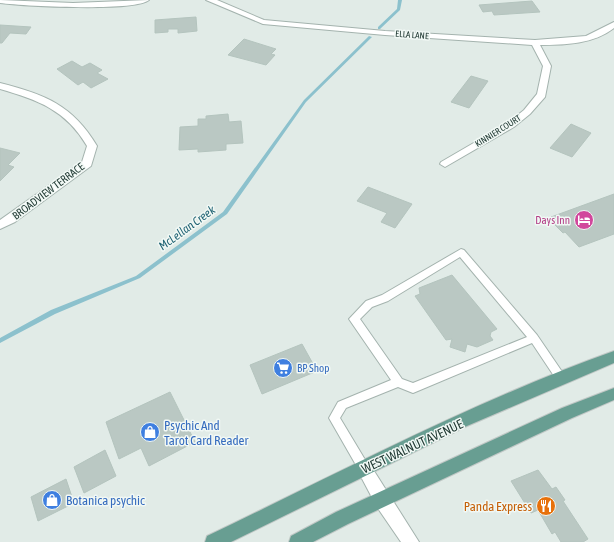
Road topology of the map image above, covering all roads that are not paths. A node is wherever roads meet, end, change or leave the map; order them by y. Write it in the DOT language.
graph roads {
  1 [pos="145,0"];
  2 [pos="210,0"];
  3 [pos="0,1"];
  4 [pos="614,24"];
  5 [pos="535,43"];
  6 [pos="0,86"];
  7 [pos="444,164"];
  8 [pos="0,225"];
  9 [pos="534,338"];
  10 [pos="614,357"];
  11 [pos="562,379"];
  12 [pos="398,382"];
  13 [pos="614,394"];
  14 [pos="364,468"];
  15 [pos="383,501"];
  16 [pos="213,542"];
  17 [pos="297,542"];
  18 [pos="411,542"];
  1 -- 3 [label="street"];
  2 -- 5 [label="street, ELLA LANE"];
  4 -- 5 [label="street, ELLA LANE"];
  5 -- 7 [label="street, KINNIER COURT"];
  6 -- 8 [label="street, BROADVIEW TERRACE"];
  9 -- 11 [label="lane"];
  9 -- 12 [label="lane"];
  9 -- 12 [label="lane"];
  10 -- 11 [label="main road, WEST WALNUT AVENUE"];
  11 -- 14 [label="main road, WEST WALNUT AVENUE"];
  12 -- 14 [label="lane"];
  13 -- 15 [label="main road"];
  14 -- 15 [label="street"];
  14 -- 16 [label="main road, WEST WALNUT AVENUE"];
  15 -- 17 [label="main road"];
  15 -- 18 [label="street"];
}
